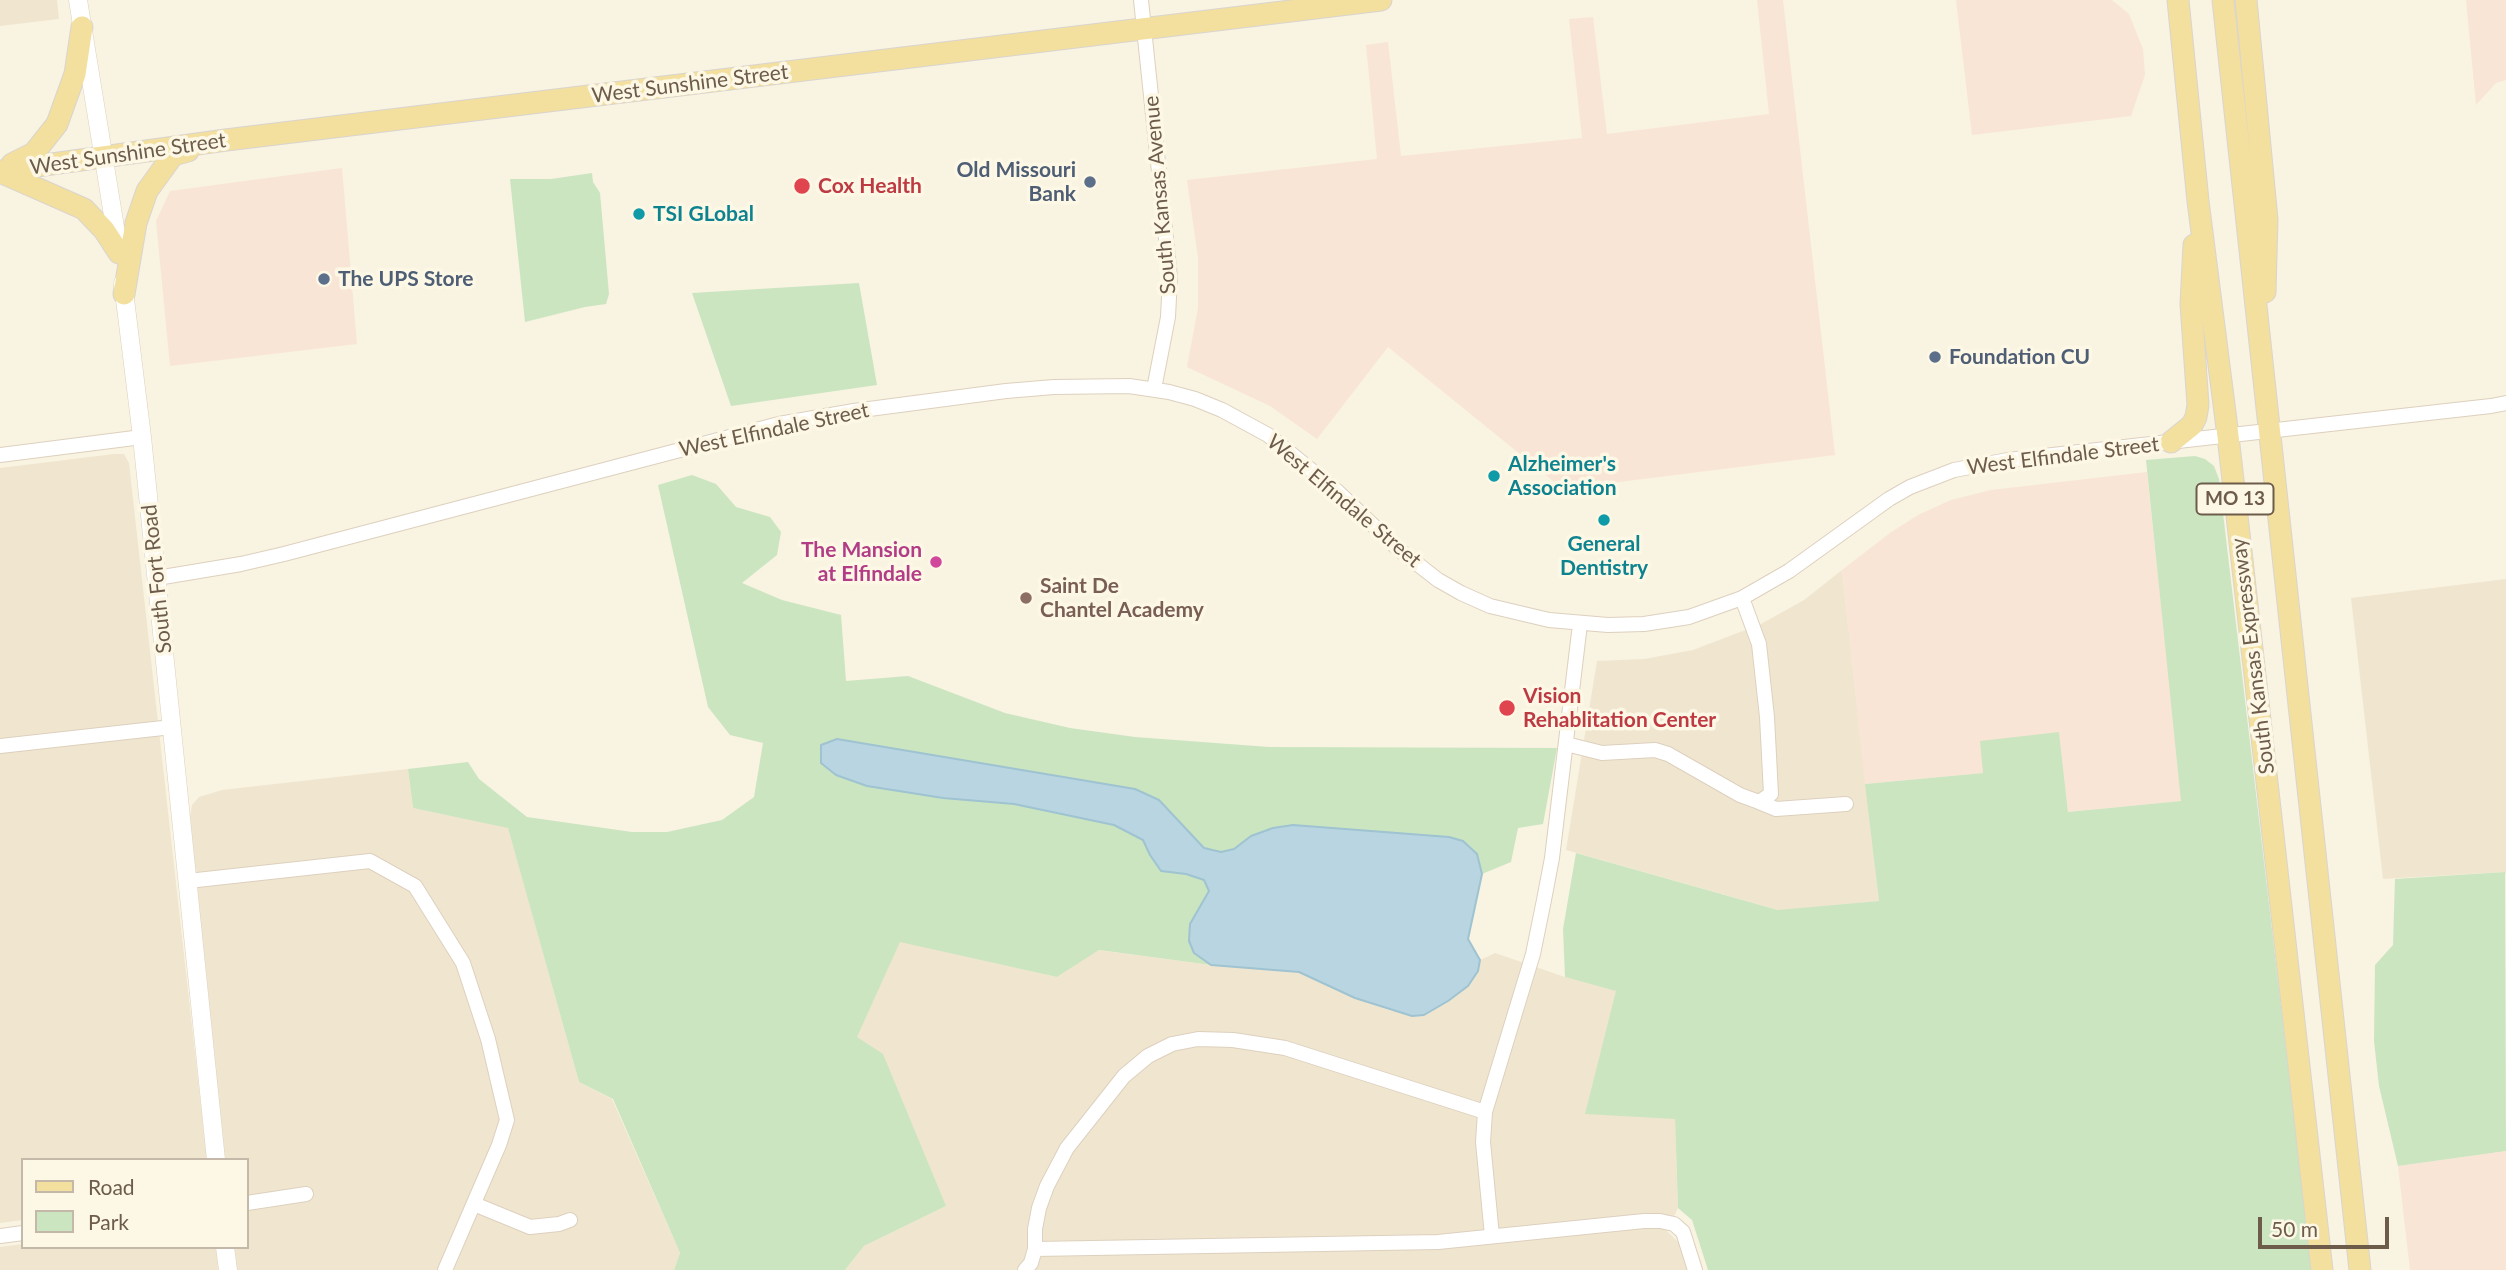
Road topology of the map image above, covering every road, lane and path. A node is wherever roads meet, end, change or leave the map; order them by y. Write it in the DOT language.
graph roads {
  1 [pos="78,0"];
  2 [pos="1141,0"];
  3 [pos="1381,0"];
  4 [pos="2223,0"];
  5 [pos="2245,0"];
  6 [pos="2177,3"];
  7 [pos="1304,5"];
  8 [pos="82,27"];
  9 [pos="1143,29"];
  10 [pos="226,140"];
  11 [pos="103,158"];
  12 [pos="0,171"];
  13 [pos="2198,201"];
  14 [pos="119,253"];
  15 [pos="124,294"];
  16 [pos="2260,350"];
  17 [pos="1154,389"];
  18 [pos="2506,403"];
  19 [pos="2269,432"];
  20 [pos="2228,436"];
  21 [pos="142,437"];
  22 [pos="2171,442"];
  23 [pos="0,455"];
  24 [pos="157,578"];
  25 [pos="1742,598"];
  26 [pos="1580,624"];
  27 [pos="172,727"];
  28 [pos="1566,744"];
  29 [pos="0,746"];
  30 [pos="1759,802"];
  31 [pos="1846,804"];
  32 [pos="188,881"];
  33 [pos="1485,1112"];
  34 [pos="216,1158"];
  35 [pos="306,1194"];
  36 [pos="248,1203"];
  37 [pos="474,1205"];
  38 [pos="570,1220"];
  39 [pos="21,1233"];
  40 [pos="0,1236"];
  41 [pos="1492,1236"];
  42 [pos="225,1249"];
  43 [pos="1035,1249"];
  44 [pos="228,1270"];
  45 [pos="445,1270"];
  46 [pos="1025,1270"];
  47 [pos="1695,1270"];
  48 [pos="2322,1270"];
  49 [pos="2360,1270"];
  1 -- 8 [label="street, South Fort Road"];
  2 -- 9 [label="street, South Kansas Avenue"];
  3 -- 7 [label="main road, West Sunshine Street"];
  4 -- 16 [label="main road, South Kansas Expressway / MO 13"];
  5 -- 16 [label="main road"];
  6 -- 13 [label="main road, South Kansas Expressway / MO 13"];
  7 -- 9 [label="main road, West Sunshine Street"];
  8 -- 11 [label="street, South Fort Road"];
  8 -- 12 [label="main road"];
  9 -- 10 [label="main road, West Sunshine Street"];
  9 -- 17 [label="street, South Kansas Avenue"];
  10 -- 11 [label="main road, West Sunshine Street"];
  10 -- 15 [label="main road"];
  11 -- 12 [label="main road, West Sunshine Street"];
  11 -- 14 [label="street, South Fort Road"];
  12 -- 14 [label="main road"];
  13 -- 20 [label="main road, South Kansas Expressway / MO 13"];
  13 -- 22 [label="main road"];
  14 -- 15 [label="street, South Fort Road"];
  15 -- 21 [label="street, South Fort Road"];
  16 -- 19 [label="main road, South Kansas Expressway / MO 13"];
  17 -- 24 [label="street, West Elfindale Street"];
  17 -- 26 [label="street, West Elfindale Street"];
  18 -- 19 [label="street, West Elfindale Street"];
  19 -- 20 [label="street, West Elfindale Street"];
  19 -- 49 [label="main road, South Kansas Expressway / MO 13"];
  20 -- 22 [label="street, West Elfindale Street"];
  20 -- 48 [label="main road, South Kansas Expressway / MO 13"];
  21 -- 23 [label="street"];
  21 -- 24 [label="street, South Fort Road"];
  22 -- 25 [label="street, West Elfindale Street"];
  24 -- 27 [label="street, South Fort Road"];
  25 -- 26 [label="street, West Elfindale Street"];
  25 -- 30 [label="street"];
  26 -- 28 [label="street"];
  27 -- 29 [label="street"];
  27 -- 32 [label="street, South Fort Road"];
  28 -- 30 [label="street"];
  28 -- 33 [label="street"];
  30 -- 31 [label="street"];
  32 -- 34 [label="street, South Fort Road"];
  32 -- 37 [label="street"];
  33 -- 41 [label="street"];
  33 -- 43 [label="street"];
  35 -- 36 [label="street"];
  37 -- 38 [label="street"];
  37 -- 45 [label="street"];
  39 -- 40 [label="street"];
  41 -- 43 [label="street"];
  41 -- 47 [label="street"];
  42 -- 44 [label="street"];
  43 -- 46 [label="street"];
}
